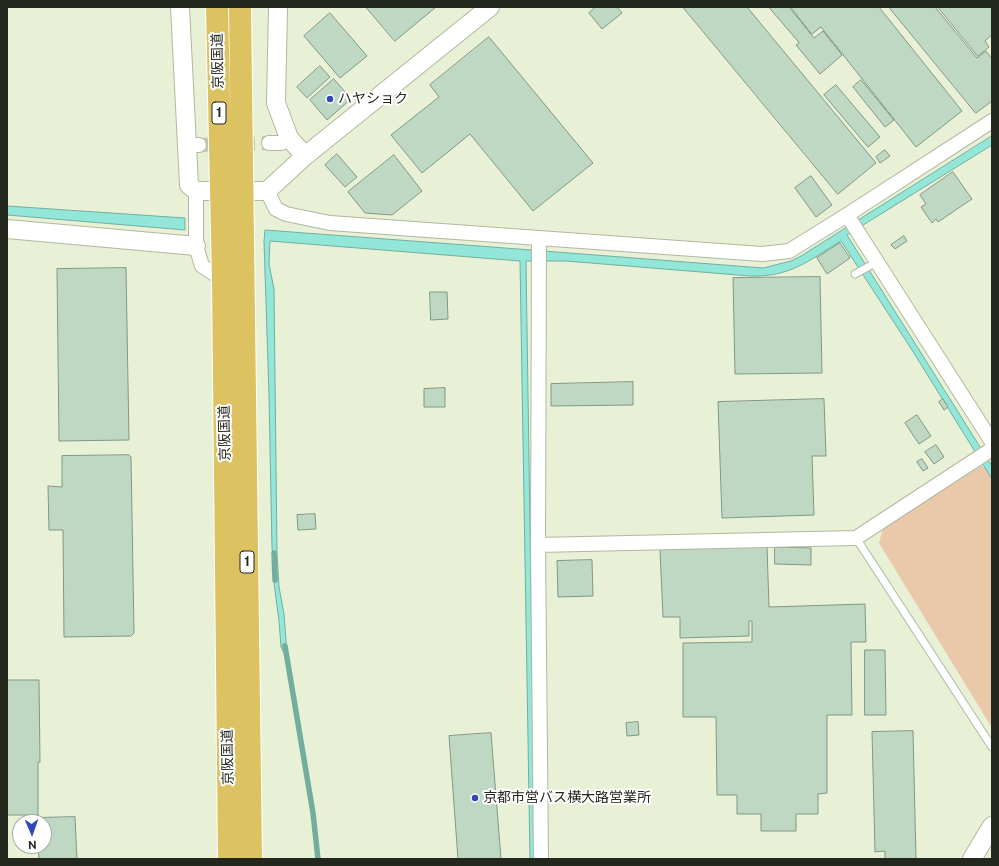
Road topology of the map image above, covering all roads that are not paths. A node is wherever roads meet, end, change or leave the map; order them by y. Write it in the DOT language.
graph roads {
  1 [pos="180,7"];
  2 [pos="217,7"];
  3 [pos="240,7"];
  4 [pos="278,7"];
  5 [pos="490,7"];
  6 [pos="992,120"];
  7 [pos="289,138"];
  8 [pos="269,143"];
  9 [pos="305,156"];
  10 [pos="196,191"];
  11 [pos="232,191"];
  12 [pos="267,191"];
  13 [pos="852,223"];
  14 [pos="7,229"];
  15 [pos="196,246"];
  16 [pos="539,249"];
  17 [pos="872,265"];
  18 [pos="230,270"];
  19 [pos="857,273"];
  20 [pos="992,442"];
  21 [pos="992,449"];
  22 [pos="856,538"];
  23 [pos="538,545"];
  24 [pos="992,747"];
  25 [pos="992,826"];
  26 [pos="229,859"];
  27 [pos="251,859"];
  28 [pos="541,859"];
  29 [pos="972,859"];
  1 -- 10 [label="street"];
  2 -- 11 [label="highway, 京阪国道 / 1"];
  3 -- 11 [label="highway, 京阪国道 / 1"];
  4 -- 7 [label="street"];
  5 -- 9 [label="street"];
  6 -- 13 [label="street"];
  7 -- 8 [label="street"];
  7 -- 9 [label="street"];
  9 -- 12 [label="street"];
  10 -- 11 [label="street"];
  10 -- 15 [label="street"];
  11 -- 12 [label="street"];
  11 -- 18 [label="highway, 京阪国道 / 1"];
  12 -- 16 [label="street"];
  13 -- 16 [label="street"];
  13 -- 17 [label="street"];
  14 -- 15 [label="street"];
  15 -- 18 [label="street"];
  16 -- 23 [label="street"];
  17 -- 19 [label="lane"];
  17 -- 20 [label="street"];
  18 -- 26 [label="highway, 京阪国道 / 1"];
  18 -- 27 [label="highway, 京阪国道 / 1"];
  21 -- 22 [label="street"];
  22 -- 23 [label="street"];
  22 -- 24 [label="lane"];
  23 -- 28 [label="street"];
  25 -- 29 [label="street"];
}
